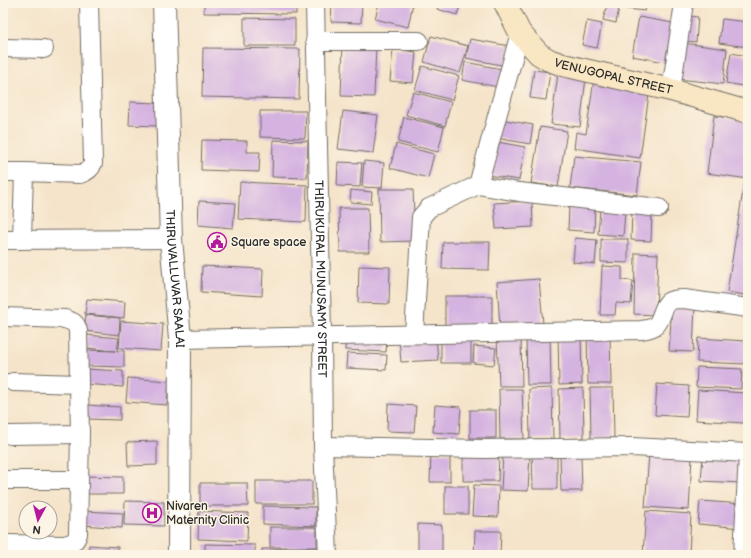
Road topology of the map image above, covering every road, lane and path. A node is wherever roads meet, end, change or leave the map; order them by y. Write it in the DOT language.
graph roads {
  1 [pos="89,3"];
  2 [pos="164,3"];
  3 [pos="314,3"];
  4 [pos="505,3"];
  5 [pos="684,3"];
  6 [pos="520,34"];
  7 [pos="315,41"];
  8 [pos="418,41"];
  9 [pos="3,48"];
  10 [pos="44,48"];
  11 [pos="671,90"];
  12 [pos="748,112"];
  13 [pos="3,172"];
  14 [pos="24,172"];
  15 [pos="478,185"];
  16 [pos="659,208"];
  17 [pos="171,239"];
  18 [pos="3,240"];
  19 [pos="22,240"];
  20 [pos="748,308"];
  21 [pos="3,317"];
  22 [pos="414,334"];
  23 [pos="322,336"];
  24 [pos="180,339"];
  25 [pos="13,382"];
  26 [pos="79,384"];
  27 [pos="80,434"];
  28 [pos="10,435"];
  29 [pos="748,444"];
  30 [pos="323,446"];
  31 [pos="748,453"];
  32 [pos="3,480"];
  33 [pos="79,480"];
  34 [pos="3,544"];
  35 [pos="179,555"];
  36 [pos="328,555"];
  37 [pos="743,555"];
  1 -- 14 [label="street"];
  2 -- 17 [label="street, THIRUVALLUVAR SAALAI"];
  3 -- 7 [label="street, THIRUKURAL MUNUSAMY STREET"];
  4 -- 6 [label="main road, VENUGOPAL STREET"];
  5 -- 11 [label="street"];
  6 -- 11 [label="main road, VENUGOPAL STREET"];
  6 -- 15 [label="street"];
  7 -- 8 [label="street"];
  7 -- 23 [label="street, THIRUKURAL MUNUSAMY STREET"];
  9 -- 10 [label="street"];
  11 -- 12 [label="main road, VENUGOPAL STREET"];
  13 -- 14 [label="street"];
  14 -- 19 [label="street"];
  15 -- 16 [label="street"];
  15 -- 22 [label="street"];
  17 -- 19 [label="street"];
  17 -- 24 [label="street, THIRUVALLUVAR SAALAI"];
  18 -- 19 [label="street"];
  20 -- 22 [label="street"];
  21 -- 26 [label="street"];
  22 -- 23 [label="street"];
  23 -- 24 [label="street"];
  23 -- 30 [label="street, THIRUKURAL MUNUSAMY STREET"];
  24 -- 35 [label="street, THIRUVALLUVAR SAALAI"];
  25 -- 26 [label="street"];
  26 -- 27 [label="street"];
  27 -- 28 [label="street"];
  27 -- 33 [label="street"];
  29 -- 31 [label="street"];
  30 -- 31 [label="street"];
  30 -- 36 [label="street, THIRUKURAL MUNUSAMY STREET"];
  31 -- 37 [label="street"];
  32 -- 33 [label="street"];
  33 -- 34 [label="street"];
}
